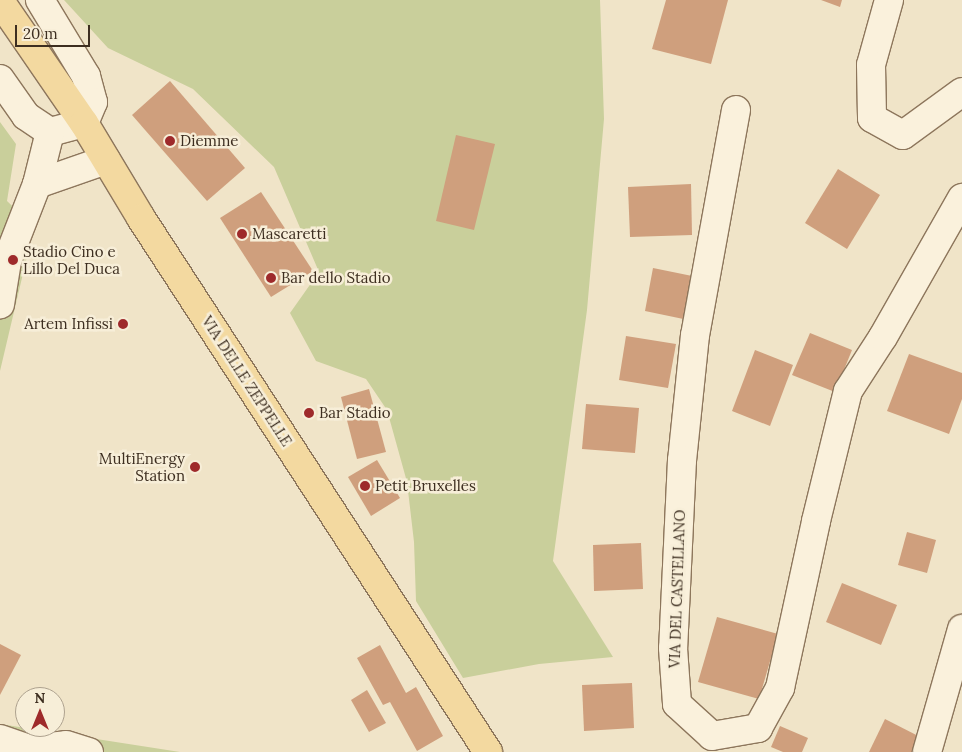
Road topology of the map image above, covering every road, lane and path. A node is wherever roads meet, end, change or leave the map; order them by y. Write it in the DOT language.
graph roads {
  1 [pos="0,0"];
  2 [pos="40,0"];
  3 [pos="889,0"];
  4 [pos="0,79"];
  5 [pos="962,92"];
  6 [pos="736,110"];
  7 [pos="84,123"];
  8 [pos="50,132"];
  9 [pos="106,160"];
  10 [pos="37,184"];
  11 [pos="962,198"];
  12 [pos="0,304"];
  13 [pos="962,629"];
  14 [pos="0,739"];
  15 [pos="33,750"];
  16 [pos="89,752"];
  17 [pos="488,752"];
  18 [pos="927,752"];
  1 -- 7 [label="main road, VIA DELLE ZEPPELLE"];
  2 -- 7 [label="street"];
  3 -- 5 [label="street"];
  4 -- 8 [label="street"];
  6 -- 11 [label="street, VIA DEL CASTELLANO"];
  7 -- 8 [label="street"];
  7 -- 9 [label="main road, VIA DELLE ZEPPELLE"];
  8 -- 10 [label="street"];
  9 -- 10 [label="street"];
  9 -- 17 [label="main road, VIA DELLE ZEPPELLE"];
  10 -- 12 [label="street"];
  13 -- 18 [label="street"];
  14 -- 15 [label="street"];
  15 -- 16 [label="street"];
}
